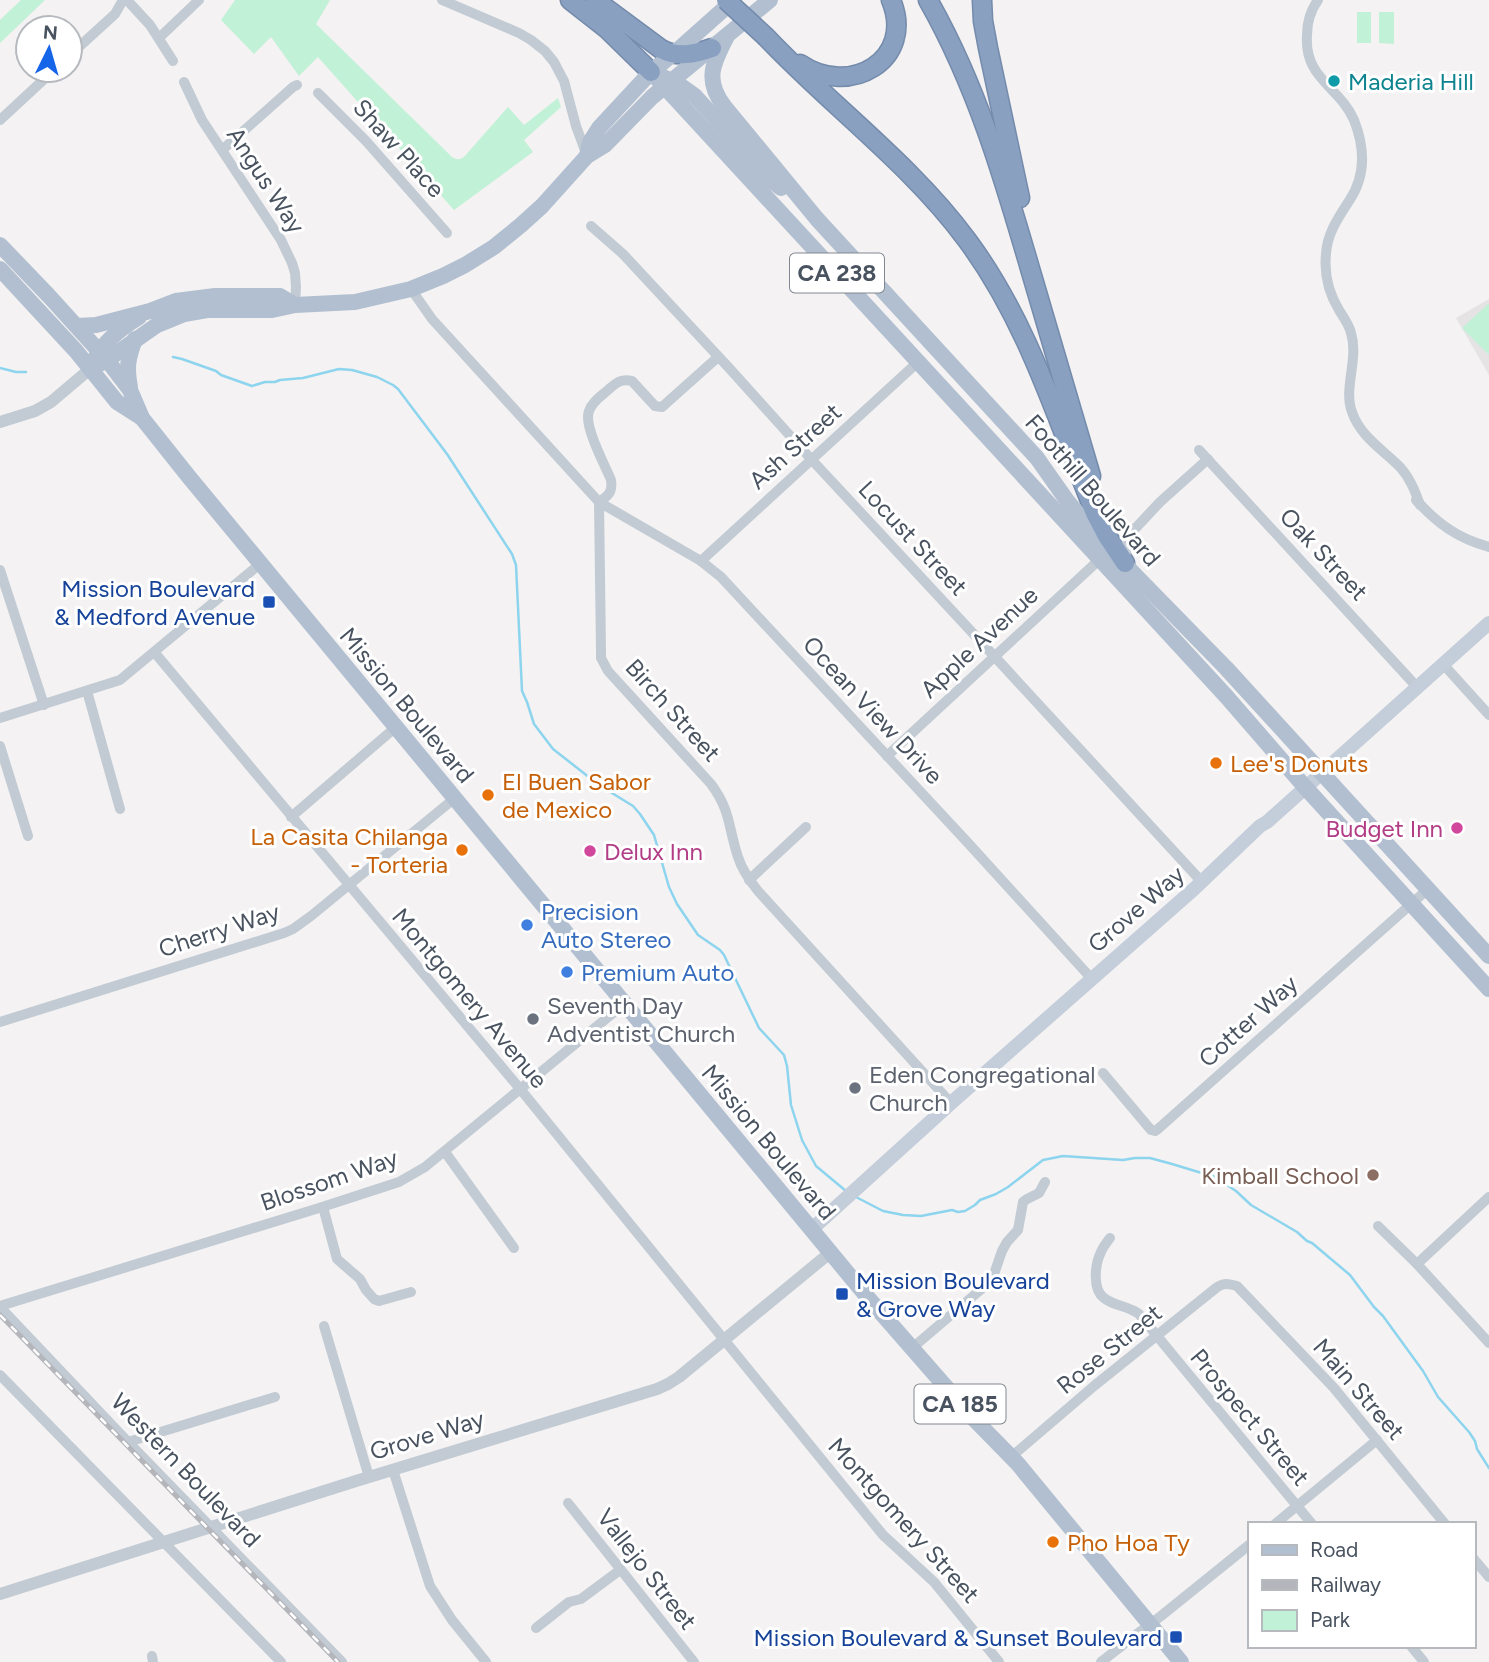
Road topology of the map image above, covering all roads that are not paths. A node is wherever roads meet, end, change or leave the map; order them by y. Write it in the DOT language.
graph roads {
  1 [pos="125,0"];
  2 [pos="199,0"];
  3 [pos="442,0"];
  4 [pos="726,0"];
  5 [pos="734,0"];
  6 [pos="770,0"];
  7 [pos="891,0"];
  8 [pos="929,0"];
  9 [pos="982,0"];
  10 [pos="1318,0"];
  11 [pos="583,1"];
  12 [pos="727,36"];
  13 [pos="766,37"];
  14 [pos="159,38"];
  15 [pos="84,42"];
  16 [pos="712,48"];
  17 [pos="672,55"];
  18 [pos="173,61"];
  19 [pos="651,72"];
  20 [pos="184,82"];
  21 [pos="39,84"];
  22 [pos="668,84"];
  23 [pos="297,85"];
  24 [pos="318,93"];
  25 [pos="0,120"];
  26 [pos="222,150"];
  27 [pos="587,156"];
  28 [pos="799,197"];
  29 [pos="591,226"];
  30 [pos="447,233"];
  31 [pos="0,245"];
  32 [pos="0,269"];
  33 [pos="411,289"];
  34 [pos="295,305"];
  35 [pos="150,311"];
  36 [pos="77,326"];
  37 [pos="135,339"];
  38 [pos="103,355"];
  39 [pos="718,357"];
  40 [pos="918,362"];
  41 [pos="90,369"];
  42 [pos="1062,379"];
  43 [pos="130,390"];
  44 [pos="142,418"];
  45 [pos="0,422"];
  46 [pos="1199,450"];
  47 [pos="811,459"];
  48 [pos="1208,459"];
  49 [pos="599,502"];
  50 [pos="1489,547"];
  51 [pos="1099,560"];
  52 [pos="701,561"];
  53 [pos="1125,562"];
  54 [pos="261,563"];
  55 [pos="0,570"];
  56 [pos="1489,623"];
  57 [pos="155,653"];
  58 [pos="995,657"];
  59 [pos="1443,664"];
  60 [pos="1418,687"];
  61 [pos="87,691"];
  62 [pos="44,705"];
  63 [pos="1489,715"];
  64 [pos="0,719"];
  65 [pos="396,727"];
  66 [pos="0,746"];
  67 [pos="887,756"];
  68 [pos="1321,773"];
  69 [pos="1305,787"];
  70 [pos="455,798"];
  71 [pos="120,809"];
  72 [pos="291,817"];
  73 [pos="806,827"];
  74 [pos="28,836"];
  75 [pos="749,880"];
  76 [pos="1202,882"];
  77 [pos="348,885"];
  78 [pos="1428,889"];
  79 [pos="1412,904"];
  80 [pos="1489,956"];
  81 [pos="1091,978"];
  82 [pos="1489,989"];
  83 [pos="624,1004"];
  84 [pos="0,1021"];
  85 [pos="1103,1073"];
  86 [pos="521,1090"];
  87 [pos="951,1103"];
  88 [pos="444,1152"];
  89 [pos="1045,1182"];
  90 [pos="1489,1197"];
  91 [pos="323,1207"];
  92 [pos="1378,1226"];
  93 [pos="812,1229"];
  94 [pos="1110,1238"];
  95 [pos="514,1248"];
  96 [pos="831,1252"];
  97 [pos="1417,1264"];
  98 [pos="1236,1287"];
  99 [pos="411,1292"];
  100 [pos="0,1306"];
  101 [pos="324,1326"];
  102 [pos="1156,1336"];
  103 [pos="724,1340"];
  104 [pos="1489,1342"];
  105 [pos="911,1349"];
  106 [pos="0,1375"];
  107 [pos="275,1397"];
  108 [pos="1377,1440"];
  109 [pos="128,1442"];
  110 [pos="1011,1457"];
  111 [pos="393,1470"];
  112 [pos="369,1477"];
  113 [pos="568,1503"];
  114 [pos="1297,1506"];
  115 [pos="1277,1522"];
  116 [pos="1310,1522"];
  117 [pos="1443,1522"];
  118 [pos="212,1527"];
  119 [pos="165,1542"];
  120 [pos="1248,1546"];
  121 [pos="1475,1560"];
  122 [pos="620,1570"];
  123 [pos="1489,1577"];
  124 [pos="0,1594"];
  125 [pos="1150,1624"];
  126 [pos="536,1628"];
  127 [pos="1413,1648"];
  128 [pos="281,1662"];
  129 [pos="342,1662"];
  130 [pos="486,1662"];
  131 [pos="694,1662"];
  132 [pos="999,1662"];
  133 [pos="1101,1662"];
  134 [pos="1181,1662"];
  135 [pos="1424,1662"];
  1 -- 14 [label="street"];
  1 -- 15 [label="street"];
  2 -- 14 [label="street"];
  3 -- 27 [label="street"];
  4 -- 13 [label="highway, bridge"];
  5 -- 17 [label="main road"];
  6 -- 12 [label="main road"];
  7 -- 13 [label="highway"];
  8 -- 42 [label="highway"];
  9 -- 42 [label="highway"];
  10 -- 50 [label="street"];
  11 -- 17 [label="highway"];
  11 -- 19 [label="highway, CA 238"];
  12 -- 16 [label="main road"];
  12 -- 28 [label="main road"];
  13 -- 53 [label="highway"];
  14 -- 18 [label="street"];
  16 -- 17 [label="highway"];
  16 -- 22 [label="main road"];
  17 -- 19 [label="main road"];
  19 -- 22 [label="main road, CA 238"];
  19 -- 27 [label="main road"];
  20 -- 26 [label="street, Angus Way"];
  21 -- 25 [label="street"];
  22 -- 27 [label="main road"];
  22 -- 28 [label="main road, Foothill Boulevard"];
  22 -- 40 [label="main road, Foothill Boulevard / CA 238"];
  23 -- 26 [label="street"];
  24 -- 30 [label="street, Shaw Place"];
  26 -- 34 [label="street, Angus Way"];
  27 -- 33 [label="main road"];
  28 -- 53 [label="main road, Foothill Boulevard"];
  29 -- 39 [label="street, Locust Street"];
  31 -- 36 [label="main road, Mission Boulevard / CA 185"];
  32 -- 41 [label="main road, Mission Boulevard / CA 185"];
  33 -- 34 [label="main road"];
  33 -- 49 [label="street"];
  34 -- 35 [label="main road"];
  34 -- 37 [label="main road"];
  35 -- 36 [label="main road"];
  35 -- 38 [label="main road"];
  36 -- 38 [label="main road, Mission Boulevard / CA 185"];
  37 -- 38 [label="main road"];
  37 -- 43 [label="main road"];
  38 -- 41 [label="main road"];
  38 -- 43 [label="main road, Mission Boulevard / CA 185"];
  39 -- 47 [label="street, Locust Street"];
  39 -- 49 [label="street, Birch Street"];
  40 -- 47 [label="street, Ash Street"];
  40 -- 51 [label="main road, Foothill Boulevard / CA 238"];
  41 -- 44 [label="main road, Mission Boulevard / CA 185"];
  41 -- 45 [label="street"];
  42 -- 53 [label="highway"];
  43 -- 44 [label="main road, Mission Boulevard / CA 185"];
  44 -- 54 [label="main road, Mission Boulevard / CA 185"];
  46 -- 48 [label="street, Oak Street"];
  47 -- 52 [label="street, Ash Street"];
  47 -- 58 [label="street, Locust Street"];
  48 -- 53 [label="street"];
  48 -- 60 [label="street, Oak Street"];
  49 -- 52 [label="street, Ocean View Drive"];
  49 -- 75 [label="street, Birch Street"];
  51 -- 58 [label="street, Apple Avenue"];
  51 -- 69 [label="main road, Foothill Boulevard"];
  52 -- 67 [label="street, Ocean View Drive"];
  53 -- 68 [label="main road, Foothill Boulevard"];
  54 -- 57 [label="street"];
  54 -- 65 [label="main road, Mission Boulevard / CA 185"];
  55 -- 62 [label="street"];
  56 -- 59 [label="main road, Grove Way"];
  57 -- 61 [label="street"];
  57 -- 72 [label="street, Montgomery Avenue"];
  58 -- 67 [label="street, Apple Avenue"];
  58 -- 76 [label="street, Locust Street"];
  59 -- 60 [label="main road, Grove Way"];
  59 -- 63 [label="street"];
  60 -- 68 [label="main road, Grove Way"];
  61 -- 62 [label="street"];
  61 -- 71 [label="street"];
  62 -- 64 [label="street"];
  65 -- 70 [label="main road, Mission Boulevard / CA 185"];
  65 -- 72 [label="street"];
  66 -- 74 [label="street"];
  67 -- 81 [label="street, Ocean View Drive"];
  68 -- 69 [label="main road, Grove Way"];
  68 -- 78 [label="main road, Foothill Boulevard"];
  69 -- 76 [label="main road, Grove Way"];
  69 -- 79 [label="main road, Foothill Boulevard"];
  70 -- 77 [label="street, Cherry Way"];
  70 -- 83 [label="main road, Mission Boulevard / CA 185"];
  72 -- 77 [label="street, Montgomery Avenue"];
  73 -- 75 [label="street"];
  75 -- 87 [label="street, Birch Street"];
  76 -- 81 [label="main road, Grove Way"];
  77 -- 84 [label="street, Cherry Way"];
  77 -- 86 [label="street, Montgomery Avenue"];
  78 -- 79 [label="street, Cotter Way"];
  78 -- 80 [label="main road, Foothill Boulevard"];
  79 -- 82 [label="main road, Foothill Boulevard"];
  79 -- 85 [label="street, Cotter Way"];
  81 -- 87 [label="main road, Grove Way"];
  83 -- 86 [label="street, Blossom Way"];
  83 -- 93 [label="main road, Mission Boulevard / CA 185"];
  86 -- 88 [label="street, Blossom Way"];
  86 -- 103 [label="street, Montgomery Avenue"];
  87 -- 93 [label="main road, Grove Way"];
  88 -- 91 [label="street, Blossom Way"];
  88 -- 95 [label="street"];
  89 -- 105 [label="street"];
  90 -- 97 [label="street"];
  91 -- 99 [label="street"];
  91 -- 100 [label="street, Blossom Way"];
  92 -- 97 [label="street"];
  93 -- 96 [label="main road, Mission Boulevard / CA 185"];
  94 -- 102 [label="street, Prospect Street"];
  96 -- 103 [label="street, Grove Way"];
  96 -- 105 [label="main road, Mission Boulevard / CA 185"];
  97 -- 104 [label="street"];
  98 -- 102 [label="street, Rose Street"];
  98 -- 108 [label="street, Main Street"];
  100 -- 109 [label="street, Western Boulevard"];
  101 -- 112 [label="street"];
  102 -- 110 [label="street, Rose Street"];
  102 -- 114 [label="street, Prospect Street"];
  103 -- 111 [label="street, Grove Way"];
  103 -- 132 [label="street, Montgomery Street"];
  105 -- 110 [label="main road, Mission Boulevard / CA 185"];
  106 -- 119 [label="street"];
  107 -- 109 [label="street"];
  108 -- 114 [label="street"];
  108 -- 117 [label="street, Main Street"];
  109 -- 118 [label="street, Western Boulevard"];
  110 -- 125 [label="main road, Mission Boulevard / CA 185"];
  111 -- 112 [label="street, Grove Way"];
  111 -- 130 [label="street"];
  112 -- 118 [label="street, Grove Way"];
  113 -- 122 [label="street, Vallejo Street"];
  114 -- 115 [label="street"];
  114 -- 116 [label="street, Prospect Street"];
  118 -- 119 [label="street, Grove Way"];
  118 -- 129 [label="street, Western Boulevard"];
  119 -- 124 [label="street, Grove Way"];
  119 -- 128 [label="street"];
  120 -- 125 [label="street"];
  121 -- 123 [label="street"];
  122 -- 126 [label="street"];
  122 -- 131 [label="street, Vallejo Street"];
  125 -- 133 [label="street"];
  125 -- 134 [label="main road, Mission Boulevard / CA 185"];
  127 -- 135 [label="street"];
}
